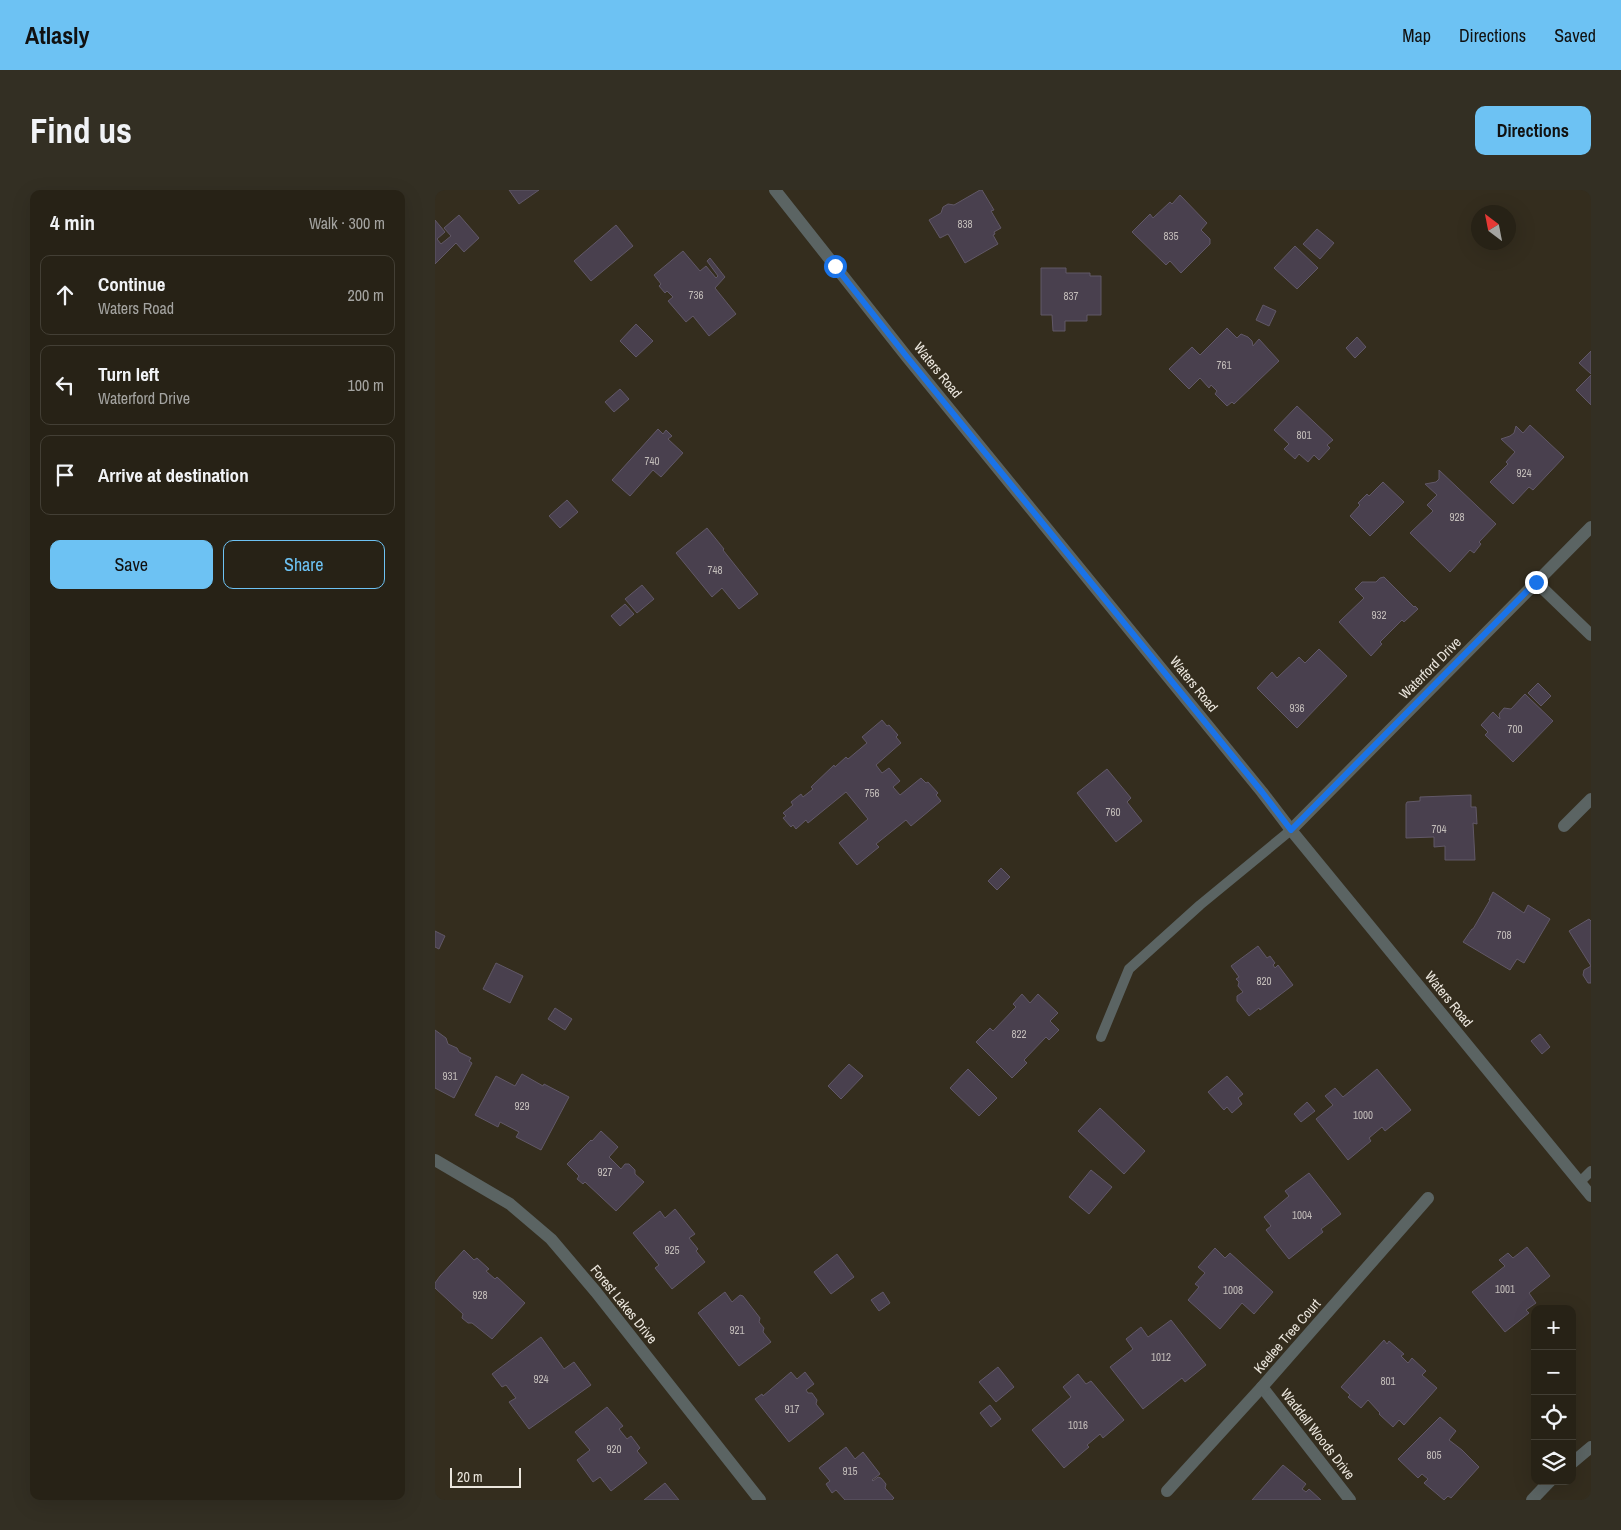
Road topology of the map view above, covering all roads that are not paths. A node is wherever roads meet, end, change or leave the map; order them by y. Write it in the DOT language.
graph roads {
  1 [pos="775,190"];
  2 [pos="1591,527"];
  3 [pos="1536,582"];
  4 [pos="1591,635"];
  5 [pos="1591,799"];
  6 [pos="1564,826"];
  7 [pos="1291,830"];
  8 [pos="1101,1037"];
  9 [pos="435,1160"];
  10 [pos="1591,1171"];
  11 [pos="1579,1182"];
  12 [pos="1591,1196"];
  13 [pos="1428,1198"];
  14 [pos="1262,1387"];
  15 [pos="1591,1447"];
  16 [pos="1576,1460"];
  17 [pos="1547,1485"];
  18 [pos="1167,1491"];
  19 [pos="760,1500"];
  20 [pos="1350,1500"];
  21 [pos="1532,1500"];
  1 -- 7 [label="street, Waters Road"];
  2 -- 3 [label="street, Waterford Drive"];
  3 -- 4 [label="street"];
  3 -- 7 [label="street, Waterford Drive"];
  5 -- 6 [label="street"];
  7 -- 8 [label="lane"];
  7 -- 11 [label="street, Waters Road"];
  9 -- 19 [label="street, Forest Lakes Drive"];
  10 -- 11 [label="lane"];
  11 -- 12 [label="street, Waters Road"];
  13 -- 14 [label="street, Keelee Tree Court"];
  14 -- 18 [label="street, Keelee Tree Court"];
  14 -- 20 [label="street, Waddell Woods Drive"];
  15 -- 16 [label="street"];
  17 -- 21 [label="street"];
}
